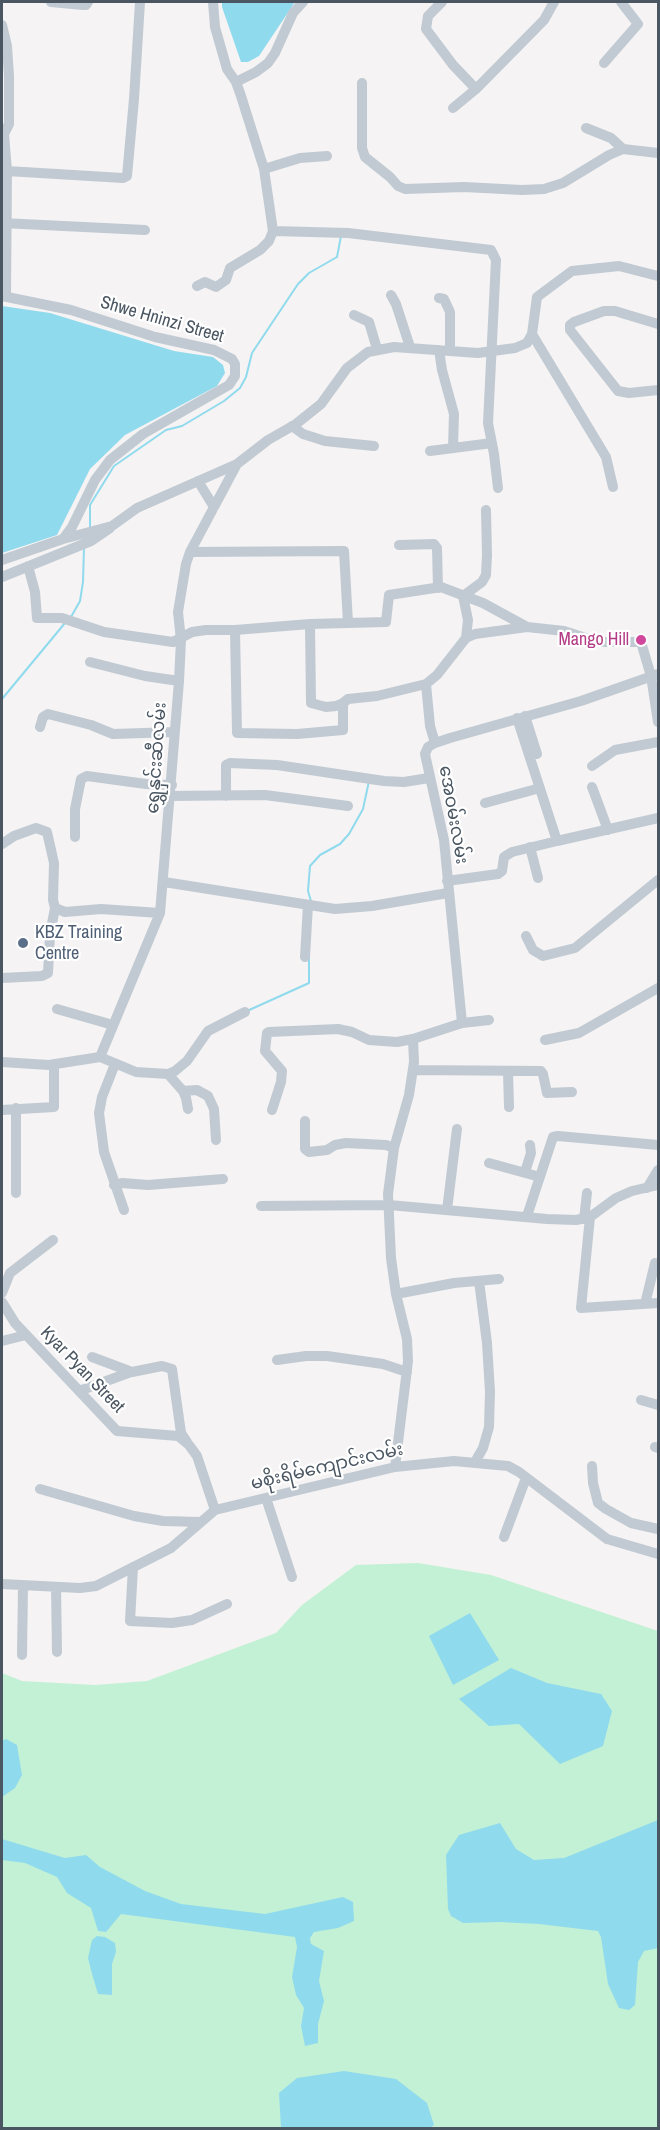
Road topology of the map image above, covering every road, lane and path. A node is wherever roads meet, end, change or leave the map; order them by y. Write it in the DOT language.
graph roads {
  1 [pos="51,2"];
  2 [pos="88,2"];
  3 [pos="140,2"];
  4 [pos="213,2"];
  5 [pos="303,2"];
  6 [pos="442,2"];
  7 [pos="554,2"];
  8 [pos="621,2"];
  9 [pos="2,25"];
  10 [pos="604,63"];
  11 [pos="236,82"];
  12 [pos="362,83"];
  13 [pos="476,89"];
  14 [pos="453,108"];
  15 [pos="6,115"];
  16 [pos="586,128"];
  17 [pos="3,131"];
  18 [pos="623,149"];
  19 [pos="658,153"];
  20 [pos="327,156"];
  21 [pos="264,169"];
  22 [pos="7,171"];
  23 [pos="4,223"];
  24 [pos="145,230"];
  25 [pos="273,231"];
  26 [pos="658,276"];
  27 [pos="197,286"];
  28 [pos="391,295"];
  29 [pos="4,296"];
  30 [pos="439,298"];
  31 [pos="354,315"];
  32 [pos="658,324"];
  33 [pos="532,334"];
  34 [pos="410,348"];
  35 [pos="377,349"];
  36 [pos="444,350"];
  37 [pos="491,353"];
  38 [pos="658,390"];
  39 [pos="292,426"];
  40 [pos="492,443"];
  41 [pos="374,446"];
  42 [pos="453,448"];
  43 [pos="430,452"];
  44 [pos="237,464"];
  45 [pos="198,481"];
  46 [pos="498,488"];
  47 [pos="613,488"];
  48 [pos="214,507"];
  49 [pos="486,510"];
  50 [pos="63,539"];
  51 [pos="78,540"];
  52 [pos="399,545"];
  53 [pos="190,552"];
  54 [pos="2,560"];
  55 [pos="28,566"];
  56 [pos="2,577"];
  57 [pos="438,588"];
  58 [pos="463,596"];
  59 [pos="348,623"];
  60 [pos="310,624"];
  61 [pos="527,627"];
  62 [pos="235,630"];
  63 [pos="466,638"];
  64 [pos="181,640"];
  65 [pos="90,662"];
  66 [pos="655,675"];
  67 [pos="179,681"];
  68 [pos="426,684"];
  69 [pos="343,703"];
  70 [pos="658,715"];
  71 [pos="521,717"];
  72 [pos="40,727"];
  73 [pos="174,732"];
  74 [pos="435,742"];
  75 [pos="658,742"];
  76 [pos="537,754"];
  77 [pos="592,766"];
  78 [pos="429,778"];
  79 [pos="172,785"];
  80 [pos="540,788"];
  81 [pos="592,788"];
  82 [pos="170,796"];
  83 [pos="226,796"];
  84 [pos="485,803"];
  85 [pos="348,806"];
  86 [pos="658,818"];
  87 [pos="608,830"];
  88 [pos="75,837"];
  89 [pos="557,841"];
  90 [pos="2,844"];
  91 [pos="530,847"];
  92 [pos="538,878"];
  93 [pos="658,880"];
  94 [pos="164,882"];
  95 [pos="448,887"];
  96 [pos="311,906"];
  97 [pos="55,908"];
  98 [pos="160,913"];
  99 [pos="526,936"];
  100 [pos="305,957"];
  101 [pos="2,978"];
  102 [pos="658,988"];
  103 [pos="57,1009"];
  104 [pos="245,1012"];
  105 [pos="489,1020"];
  106 [pos="462,1023"];
  107 [pos="113,1025"];
  108 [pos="413,1039"];
  109 [pos="545,1040"];
  110 [pos="100,1057"];
  111 [pos="2,1062"];
  112 [pos="54,1064"];
  113 [pos="115,1064"];
  114 [pos="413,1070"];
  115 [pos="508,1072"];
  116 [pos="168,1074"];
  117 [pos="183,1091"];
  118 [pos="572,1092"];
  119 [pos="509,1107"];
  120 [pos="16,1108"];
  121 [pos="2,1110"];
  122 [pos="188,1110"];
  123 [pos="272,1110"];
  124 [pos="304,1121"];
  125 [pos="457,1129"];
  126 [pos="216,1140"];
  127 [pos="530,1145"];
  128 [pos="658,1145"];
  129 [pos="394,1148"];
  130 [pos="489,1163"];
  131 [pos="658,1170"];
  132 [pos="525,1172"];
  133 [pos="540,1177"];
  134 [pos="223,1179"];
  135 [pos="114,1185"];
  136 [pos="658,1185"];
  137 [pos="646,1188"];
  138 [pos="16,1193"];
  139 [pos="587,1193"];
  140 [pos="389,1205"];
  141 [pos="261,1206"];
  142 [pos="123,1210"];
  143 [pos="447,1210"];
  144 [pos="527,1216"];
  145 [pos="587,1218"];
  146 [pos="53,1240"];
  147 [pos="655,1263"];
  148 [pos="499,1280"];
  149 [pos="479,1281"];
  150 [pos="2,1293"];
  151 [pos="396,1294"];
  152 [pos="2,1302"];
  153 [pos="658,1303"];
  154 [pos="645,1304"];
  155 [pos="26,1335"];
  156 [pos="2,1341"];
  157 [pos="92,1357"];
  158 [pos="277,1360"];
  159 [pos="407,1371"];
  160 [pos="132,1372"];
  161 [pos="79,1391"];
  162 [pos="641,1400"];
  163 [pos="658,1405"];
  164 [pos="189,1445"];
  165 [pos="475,1462"];
  166 [pos="592,1466"];
  167 [pos="395,1467"];
  168 [pos="526,1478"];
  169 [pos="40,1489"];
  170 [pos="266,1498"];
  171 [pos="215,1510"];
  172 [pos="200,1522"];
  173 [pos="658,1529"];
  174 [pos="504,1537"];
  175 [pos="658,1554"];
  176 [pos="133,1568"];
  177 [pos="292,1577"];
  178 [pos="2,1584"];
  179 [pos="23,1587"];
  180 [pos="56,1587"];
  181 [pos="227,1604"];
  182 [pos="57,1652"];
  183 [pos="22,1655"];
  1 -- 2 [label="street"];
  3 -- 22 [label="street"];
  4 -- 11 [label="street"];
  5 -- 11 [label="street"];
  6 -- 13 [label="street"];
  7 -- 13 [label="street"];
  8 -- 10 [label="street"];
  9 -- 15 [label="street"];
  11 -- 21 [label="street"];
  12 -- 18 [label="street"];
  13 -- 14 [label="street"];
  15 -- 17 [label="street"];
  16 -- 18 [label="street"];
  17 -- 22 [label="street"];
  18 -- 19 [label="street"];
  20 -- 21 [label="street"];
  21 -- 25 [label="street"];
  22 -- 23 [label="street"];
  23 -- 24 [label="street"];
  23 -- 29 [label="street"];
  25 -- 27 [label="street"];
  25 -- 37 [label="street"];
  26 -- 33 [label="street"];
  28 -- 34 [label="street"];
  29 -- 50 [label="street, Shwe Hninzi Street"];
  30 -- 36 [label="street"];
  31 -- 35 [label="street"];
  32 -- 38 [label="street"];
  33 -- 37 [label="street"];
  33 -- 47 [label="street"];
  34 -- 35 [label="street"];
  34 -- 36 [label="street"];
  35 -- 39 [label="street"];
  36 -- 37 [label="street"];
  36 -- 42 [label="street"];
  37 -- 40 [label="street"];
  39 -- 41 [label="street"];
  39 -- 44 [label="street"];
  40 -- 42 [label="street"];
  40 -- 46 [label="street"];
  42 -- 43 [label="street"];
  44 -- 45 [label="street"];
  44 -- 48 [label="street, ရွှေနှင်းဆီလမ်း"];
  45 -- 48 [label="street"];
  45 -- 51 [label="street"];
  48 -- 53 [label="street, ရွှေနှင်းဆီလမ်း"];
  49 -- 58 [label="street"];
  50 -- 51 [label="street"];
  50 -- 54 [label="street"];
  51 -- 55 [label="street"];
  52 -- 57 [label="street"];
  53 -- 59 [label="street"];
  53 -- 64 [label="street, ရွှေနှင်းဆီလမ်း"];
  55 -- 56 [label="street"];
  55 -- 64 [label="street"];
  57 -- 58 [label="street"];
  57 -- 59 [label="street"];
  58 -- 61 [label="street"];
  58 -- 63 [label="street"];
  59 -- 60 [label="street"];
  60 -- 62 [label="street"];
  60 -- 69 [label="street"];
  61 -- 63 [label="street"];
  61 -- 66 [label="street"];
  62 -- 64 [label="street"];
  62 -- 69 [label="street"];
  63 -- 68 [label="street"];
  64 -- 67 [label="street, ရွှေနှင်းဆီလမ်း"];
  65 -- 67 [label="street"];
  66 -- 70 [label="street"];
  66 -- 71 [label="street, အေဝမ်းလမ်း"];
  67 -- 73 [label="street, ရွှေနှင်းဆီလမ်း"];
  68 -- 69 [label="street"];
  68 -- 74 [label="street"];
  71 -- 74 [label="street, အေဝမ်းလမ်း"];
  71 -- 76 [label="street"];
  71 -- 80 [label="street"];
  72 -- 73 [label="street"];
  73 -- 79 [label="street, ရွှေနှင်းဆီလမ်း"];
  74 -- 78 [label="street, အေဝမ်းလမ်း"];
  75 -- 77 [label="street"];
  78 -- 83 [label="street"];
  78 -- 95 [label="street, အေဝမ်းလမ်း"];
  79 -- 82 [label="street, ရွှေနှင်းဆီလမ်း"];
  79 -- 88 [label="street"];
  80 -- 84 [label="street"];
  80 -- 89 [label="street"];
  81 -- 87 [label="street"];
  82 -- 83 [label="street"];
  82 -- 94 [label="street, ရွှေနှင်းဆီလမ်း"];
  83 -- 85 [label="street"];
  86 -- 87 [label="street"];
  87 -- 89 [label="street"];
  89 -- 91 [label="street"];
  90 -- 97 [label="street"];
  91 -- 92 [label="street"];
  91 -- 95 [label="street"];
  93 -- 99 [label="street"];
  94 -- 96 [label="street"];
  94 -- 98 [label="street, ရွှေနှင်းဆီလမ်း"];
  95 -- 96 [label="street"];
  95 -- 106 [label="street, အေဝမ်းလမ်း"];
  96 -- 100 [label="street"];
  97 -- 98 [label="street"];
  97 -- 101 [label="street"];
  98 -- 107 [label="street, ရွှေနှင်းဆီလမ်း"];
  102 -- 109 [label="street"];
  103 -- 107 [label="street"];
  104 -- 116 [label="street"];
  105 -- 106 [label="street"];
  106 -- 108 [label="street"];
  107 -- 110 [label="street, ရွှေနှင်းဆီလမ်း"];
  108 -- 114 [label="street"];
  108 -- 123 [label="street"];
  110 -- 112 [label="street"];
  110 -- 113 [label="street"];
  111 -- 112 [label="street"];
  112 -- 120 [label="street"];
  113 -- 116 [label="street"];
  113 -- 135 [label="street"];
  114 -- 115 [label="street"];
  114 -- 129 [label="street"];
  115 -- 118 [label="street"];
  115 -- 119 [label="street"];
  116 -- 117 [label="street"];
  117 -- 122 [label="street"];
  117 -- 126 [label="street"];
  120 -- 121 [label="street"];
  120 -- 138 [label="street"];
  124 -- 129 [label="street"];
  125 -- 143 [label="street"];
  127 -- 132 [label="street"];
  128 -- 133 [label="street"];
  129 -- 140 [label="street"];
  130 -- 132 [label="street"];
  131 -- 137 [label="street"];
  132 -- 133 [label="street"];
  133 -- 144 [label="street"];
  134 -- 135 [label="street"];
  135 -- 142 [label="street"];
  136 -- 137 [label="street"];
  137 -- 145 [label="street"];
  139 -- 145 [label="street"];
  140 -- 141 [label="street"];
  140 -- 143 [label="street"];
  140 -- 151 [label="street"];
  143 -- 144 [label="street"];
  144 -- 145 [label="street"];
  145 -- 154 [label="street"];
  146 -- 150 [label="street"];
  147 -- 154 [label="street"];
  148 -- 149 [label="street"];
  149 -- 151 [label="street"];
  149 -- 165 [label="street"];
  151 -- 159 [label="street"];
  152 -- 155 [label="street, Kyar Pyan Street"];
  153 -- 154 [label="street"];
  155 -- 156 [label="street"];
  155 -- 161 [label="street, Kyar Pyan Street"];
  157 -- 160 [label="street"];
  158 -- 159 [label="street"];
  159 -- 167 [label="street"];
  160 -- 161 [label="street"];
  160 -- 164 [label="street"];
  161 -- 164 [label="street, Kyar Pyan Street"];
  162 -- 163 [label="street"];
  164 -- 171 [label="street"];
  165 -- 167 [label="street, မစိုးရိမ်ကျောင်းလမ်း"];
  165 -- 168 [label="street, မစိုးရိမ်ကျောင်းလမ်း"];
  166 -- 173 [label="street"];
  167 -- 170 [label="street, မစိုးရိမ်ကျောင်းလမ်း"];
  168 -- 174 [label="street"];
  168 -- 175 [label="street, မစိုးရိမ်ကျောင်းလမ်း"];
  169 -- 172 [label="street"];
  170 -- 171 [label="street, မစိုးရိမ်ကျောင်းလမ်း"];
  170 -- 177 [label="street"];
  171 -- 172 [label="street, မစိုးရိမ်ကျောင်းလမ်း"];
  172 -- 176 [label="street, မစိုးရိမ်ကျောင်းလမ်း"];
  176 -- 180 [label="street, မစိုးရိမ်ကျောင်းလမ်း"];
  176 -- 181 [label="street"];
  178 -- 179 [label="street, မစိုးရိမ်ကျောင်းလမ်း"];
  179 -- 180 [label="street, မစိုးရိမ်ကျောင်းလမ်း"];
  179 -- 183 [label="street"];
  180 -- 182 [label="street"];
}
